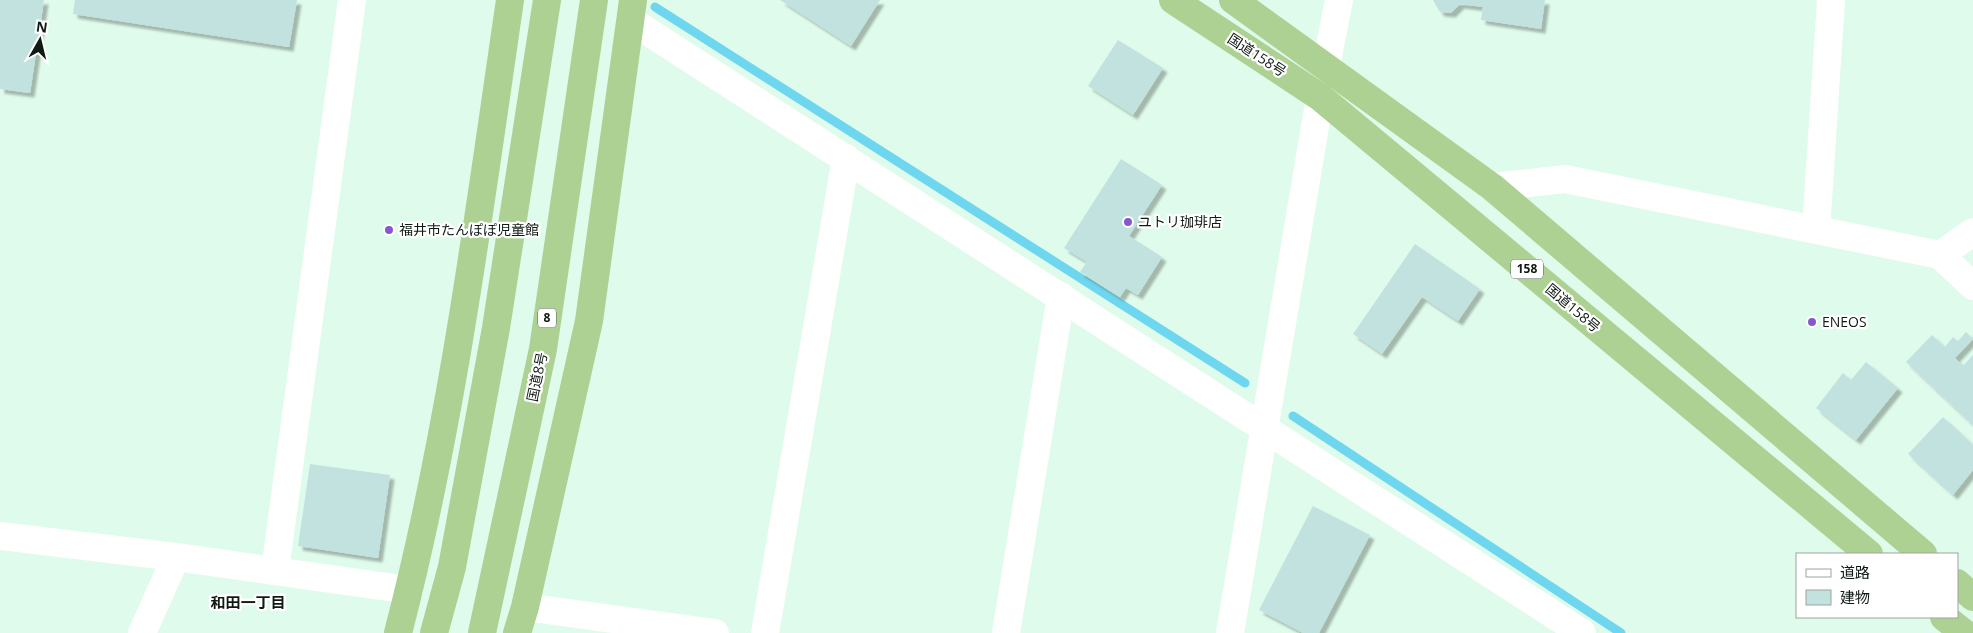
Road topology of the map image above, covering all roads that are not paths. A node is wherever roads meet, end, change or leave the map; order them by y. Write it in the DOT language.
graph roads {
  1 [pos="352,0"];
  2 [pos="510,0"];
  3 [pos="547,0"];
  4 [pos="594,0"];
  5 [pos="1173,0"];
  6 [pos="1233,0"];
  7 [pos="1339,0"];
  8 [pos="1831,0"];
  9 [pos="631,10"];
  10 [pos="1327,69"];
  11 [pos="1320,97"];
  12 [pos="846,158"];
  13 [pos="1492,187"];
  14 [pos="1816,230"];
  15 [pos="1973,232"];
  16 [pos="1940,255"];
  17 [pos="1973,286"];
  18 [pos="1061,296"];
  19 [pos="1264,430"];
  20 [pos="0,536"];
  21 [pos="1868,553"];
  22 [pos="1922,553"];
  23 [pos="176,557"];
  24 [pos="275,571"];
  25 [pos="1958,584"];
  26 [pos="410,590"];
  27 [pos="1973,596"];
  28 [pos="525,608"];
  29 [pos="1945,618"];
  30 [pos="142,633"];
  31 [pos="398,633"];
  32 [pos="434,633"];
  33 [pos="482,633"];
  34 [pos="517,633"];
  35 [pos="715,633"];
  36 [pos="765,633"];
  37 [pos="1006,633"];
  38 [pos="1230,633"];
  39 [pos="1582,633"];
  40 [pos="1964,633"];
  1 -- 24 [label="street"];
  2 -- 26 [label="highway"];
  3 -- 32 [label="highway"];
  4 -- 33 [label="highway, 国道8号 / 8"];
  5 -- 11 [label="highway, 国道158号 / 158"];
  6 -- 10 [label="highway, 国道158号"];
  7 -- 10 [label="street"];
  8 -- 14 [label="street"];
  9 -- 12 [label="street"];
  9 -- 28 [label="highway"];
  10 -- 11 [label="street"];
  10 -- 13 [label="highway, 国道158号"];
  11 -- 19 [label="street"];
  11 -- 21 [label="highway, 国道158号 / 158"];
  12 -- 18 [label="street"];
  12 -- 36 [label="street"];
  13 -- 14 [label="street"];
  13 -- 22 [label="highway, 国道158号"];
  14 -- 16 [label="street"];
  15 -- 16 [label="street"];
  16 -- 17 [label="street"];
  18 -- 19 [label="street"];
  18 -- 37 [label="street"];
  19 -- 38 [label="street"];
  19 -- 39 [label="street"];
  20 -- 23 [label="street"];
  23 -- 24 [label="street"];
  23 -- 30 [label="street"];
  24 -- 26 [label="street"];
  25 -- 27 [label="highway"];
  26 -- 31 [label="highway"];
  28 -- 34 [label="highway"];
  28 -- 35 [label="street"];
  29 -- 40 [label="highway"];
}
